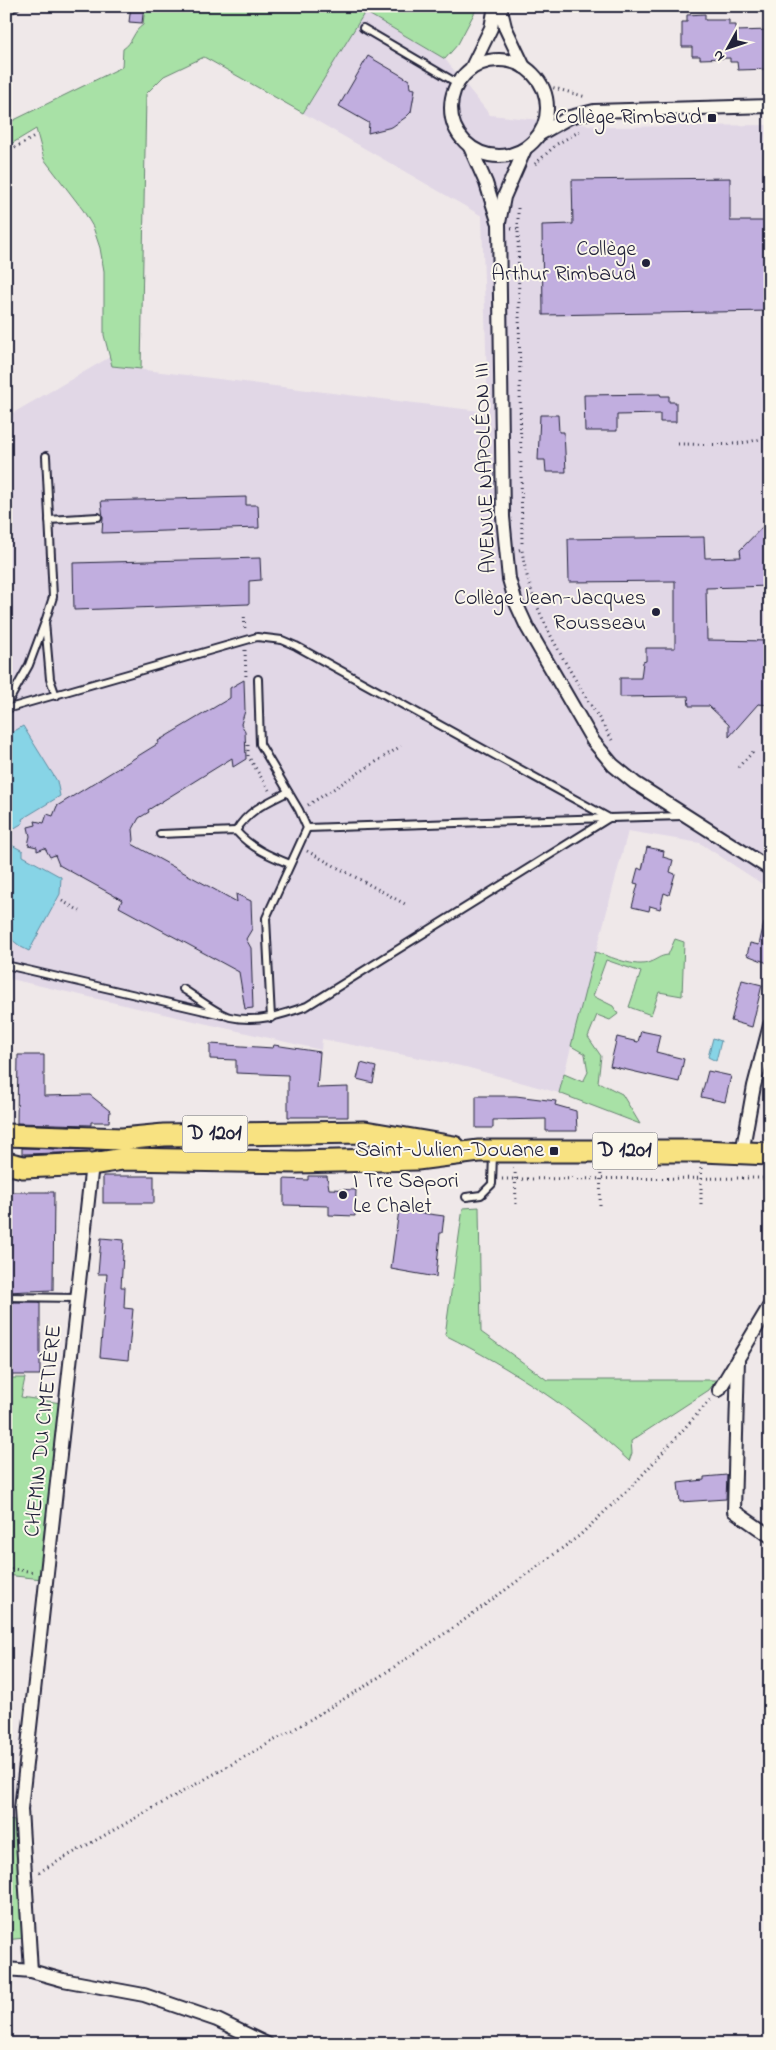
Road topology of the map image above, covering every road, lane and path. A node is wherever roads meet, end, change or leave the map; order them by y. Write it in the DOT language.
graph roads {
  1 [pos="16,6"];
  2 [pos="495,6"];
  3 [pos="500,6"];
  4 [pos="6,12"];
  5 [pos="362,28"];
  6 [pos="524,67"];
  7 [pos="471,69"];
  8 [pos="536,78"];
  9 [pos="457,83"];
  10 [pos="595,98"];
  11 [pos="770,106"];
  12 [pos="590,128"];
  13 [pos="540,134"];
  14 [pos="36,136"];
  15 [pos="470,147"];
  16 [pos="525,149"];
  17 [pos="6,153"];
  18 [pos="532,168"];
  19 [pos="518,205"];
  20 [pos="499,226"];
  21 [pos="518,229"];
  22 [pos="770,435"];
  23 [pos="678,444"];
  24 [pos="46,456"];
  25 [pos="98,517"];
  26 [pos="49,520"];
  27 [pos="522,549"];
  28 [pos="505,551"];
  29 [pos="45,622"];
  30 [pos="258,679"];
  31 [pos="56,696"];
  32 [pos="6,707"];
  33 [pos="613,740"];
  34 [pos="401,746"];
  35 [pos="753,752"];
  36 [pos="738,767"];
  37 [pos="288,792"];
  38 [pos="300,810"];
  39 [pos="687,816"];
  40 [pos="609,818"];
  41 [pos="307,828"];
  42 [pos="236,831"];
  43 [pos="160,834"];
  44 [pos="299,847"];
  45 [pos="290,864"];
  46 [pos="770,869"];
  47 [pos="62,902"];
  48 [pos="405,904"];
  49 [pos="80,912"];
  50 [pos="6,965"];
  51 [pos="183,989"];
  52 [pos="229,1017"];
  53 [pos="271,1018"];
  54 [pos="770,1025"];
  55 [pos="265,1132"];
  56 [pos="6,1135"];
  57 [pos="397,1138"];
  58 [pos="123,1149"];
  59 [pos="486,1151"];
  60 [pos="514,1151"];
  61 [pos="601,1151"];
  62 [pos="702,1151"];
  63 [pos="742,1154"];
  64 [pos="770,1154"];
  65 [pos="394,1159"];
  66 [pos="264,1161"];
  67 [pos="6,1163"];
  68 [pos="92,1164"];
  69 [pos="494,1177"];
  70 [pos="600,1178"];
  71 [pos="700,1178"];
  72 [pos="770,1178"];
  73 [pos="515,1179"];
  74 [pos="466,1198"];
  75 [pos="701,1204"];
  76 [pos="516,1205"];
  77 [pos="600,1205"];
  78 [pos="6,1297"];
  79 [pos="78,1298"];
  80 [pos="770,1305"];
  81 [pos="738,1358"];
  82 [pos="718,1390"];
  83 [pos="770,1536"];
  84 [pos="6,1568"];
  85 [pos="48,1573"];
  86 [pos="24,1885"];
  87 [pos="6,1969"];
  88 [pos="31,1971"];
  89 [pos="267,2044"];
  1 -- 4 [label="lane"];
  2 -- 7 [label="street"];
  3 -- 6 [label="street"];
  5 -- 9 [label="lane"];
  6 -- 7 [label="street"];
  6 -- 8 [label="street"];
  7 -- 9 [label="street"];
  8 -- 10 [label="path"];
  8 -- 13 [label="street"];
  9 -- 15 [label="street"];
  11 -- 13 [label="street"];
  12 -- 18 [label="path"];
  13 -- 16 [label="street"];
  14 -- 17 [label="path"];
  15 -- 16 [label="street"];
  15 -- 20 [label="street, AVENUE NAPOLÉON III"];
  16 -- 20 [label="street, AVENUE NAPOLÉON III"];
  19 -- 21 [label="path"];
  20 -- 21 [label="path"];
  20 -- 28 [label="street, AVENUE NAPOLÉON III"];
  21 -- 27 [label="path"];
  22 -- 23 [label="path"];
  24 -- 26 [label="lane"];
  25 -- 26 [label="lane"];
  26 -- 29 [label="lane"];
  27 -- 28 [label="path"];
  27 -- 33 [label="path"];
  28 -- 39 [label="street, AVENUE NAPOLÉON III"];
  29 -- 31 [label="lane"];
  29 -- 32 [label="lane"];
  30 -- 37 [label="lane"];
  31 -- 32 [label="lane"];
  31 -- 40 [label="lane"];
  34 -- 38 [label="path"];
  35 -- 36 [label="path"];
  37 -- 38 [label="lane"];
  37 -- 42 [label="lane"];
  38 -- 41 [label="lane"];
  39 -- 40 [label="lane"];
  39 -- 46 [label="street, AVENUE NAPOLÉON III"];
  40 -- 41 [label="lane"];
  40 -- 53 [label="lane"];
  41 -- 44 [label="lane"];
  42 -- 43 [label="lane"];
  42 -- 45 [label="lane"];
  44 -- 45 [label="lane"];
  44 -- 48 [label="path"];
  45 -- 53 [label="lane"];
  47 -- 49 [label="path"];
  50 -- 52 [label="lane"];
  51 -- 52 [label="lane"];
  52 -- 53 [label="lane"];
  54 -- 63 [label="street"];
  55 -- 57 [label="main road, D 1201"];
  55 -- 58 [label="main road, D 1201"];
  55 -- 66 [label="main road"];
  56 -- 58 [label="main road"];
  57 -- 59 [label="main road, D 1201"];
  57 -- 65 [label="main road"];
  58 -- 66 [label="main road, D 1201"];
  58 -- 68 [label="main road"];
  59 -- 60 [label="main road, D 1201"];
  59 -- 65 [label="main road, D 1201"];
  59 -- 69 [label="lane"];
  60 -- 61 [label="main road, D 1201"];
  60 -- 73 [label="path"];
  61 -- 62 [label="main road, D 1201"];
  61 -- 70 [label="path"];
  62 -- 63 [label="main road, D 1201"];
  62 -- 71 [label="path"];
  63 -- 64 [label="main road, D 1201"];
  65 -- 66 [label="main road, D 1201"];
  67 -- 68 [label="main road"];
  68 -- 79 [label="street, CHEMIN DU CIMETIÈRE"];
  69 -- 73 [label="path"];
  69 -- 74 [label="lane"];
  70 -- 71 [label="path"];
  70 -- 73 [label="path"];
  70 -- 77 [label="path"];
  71 -- 72 [label="path"];
  71 -- 75 [label="path"];
  73 -- 76 [label="path"];
  78 -- 79 [label="lane"];
  79 -- 85 [label="street, CHEMIN DU CIMETIÈRE"];
  80 -- 81 [label="street"];
  81 -- 82 [label="street"];
  81 -- 83 [label="street"];
  82 -- 86 [label="path"];
  84 -- 85 [label="path"];
  85 -- 86 [label="street, CHEMIN DU CIMETIÈRE"];
  86 -- 88 [label="street, CHEMIN DU CIMETIÈRE"];
  87 -- 88 [label="street"];
  88 -- 89 [label="street"];
}
